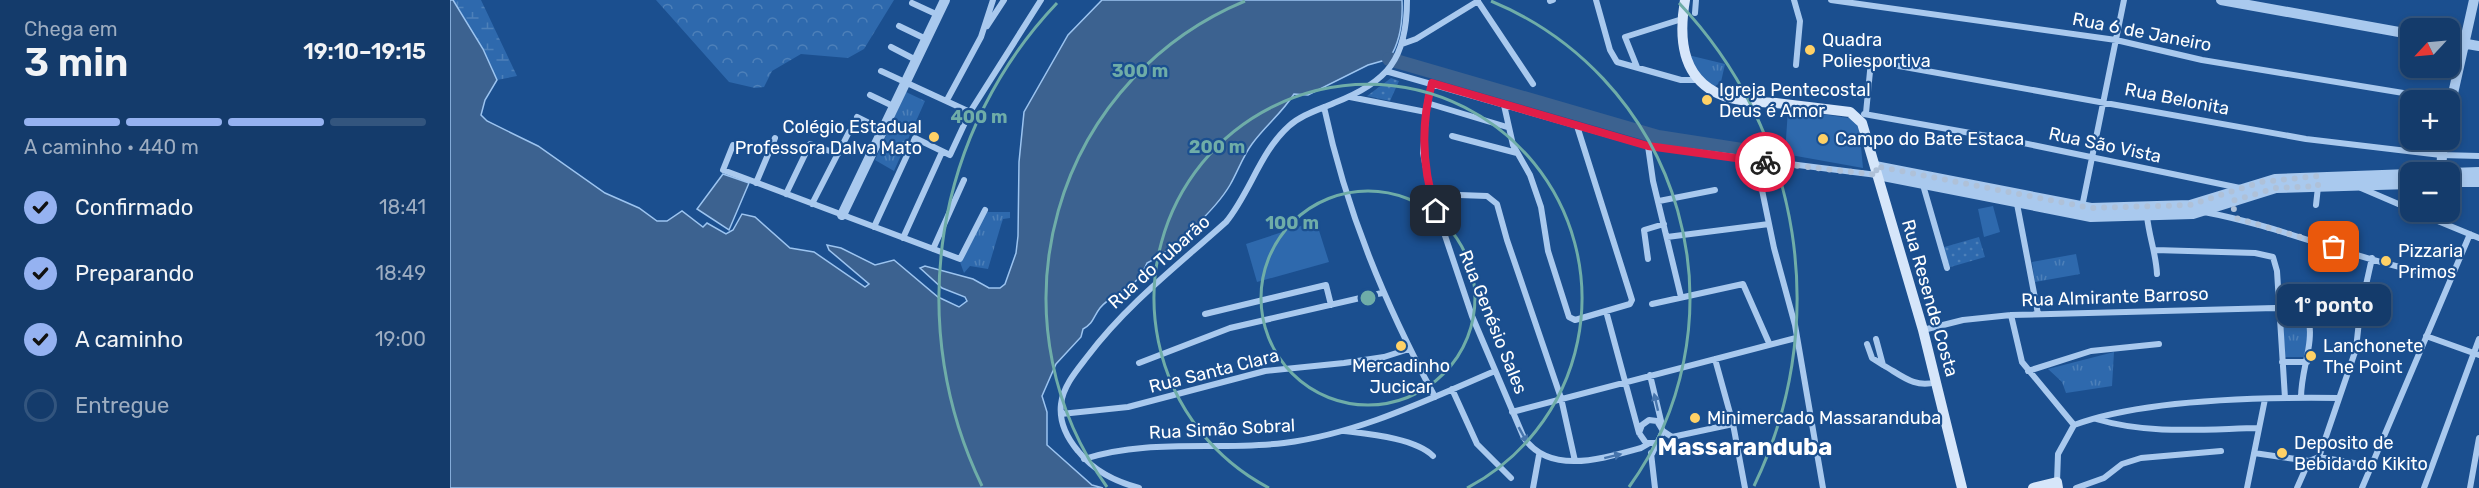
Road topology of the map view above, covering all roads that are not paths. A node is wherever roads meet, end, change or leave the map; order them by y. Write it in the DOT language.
graph roads {
  1 [pos="945,0"];
  2 [pos="993,0"];
  3 [pos="1004,0"];
  4 [pos="1041,0"];
  5 [pos="1407,0"];
  6 [pos="1596,0"];
  7 [pos="1685,0"];
  8 [pos="1696,0"];
  9 [pos="1794,0"];
  10 [pos="1831,0"];
  11 [pos="2124,0"];
  12 [pos="2221,0"];
  13 [pos="2474,0"];
  14 [pos="1477,1"];
  15 [pos="912,3"];
  16 [pos="1880,3"];
  17 [pos="1695,13"];
  18 [pos="938,15"];
  19 [pos="1682,19"];
  20 [pos="899,26"];
  21 [pos="2400,32"];
  22 [pos="981,37"];
  23 [pos="927,39"];
  24 [pos="2116,40"];
  25 [pos="2460,42"];
  26 [pos="2464,43"];
  27 [pos="1401,44"];
  28 [pos="2479,46"];
  29 [pos="891,47"];
  30 [pos="916,60"];
  31 [pos="1796,64"];
  32 [pos="1637,67"];
  33 [pos="1390,69"];
  34 [pos="880,71"];
  35 [pos="1700,80"];
  36 [pos="1432,83"];
  37 [pos="906,84"];
  38 [pos="1533,84"];
  39 [pos="2452,90"];
  40 [pos="2400,94"];
  41 [pos="870,95"];
  42 [pos="1349,97"];
  43 [pos="947,100"];
  44 [pos="2104,101"];
  45 [pos="1426,103"];
  46 [pos="1504,105"];
  47 [pos="895,107"];
  48 [pos="1324,107"];
  49 [pos="970,112"];
  50 [pos="1426,112"];
  51 [pos="1862,116"];
  52 [pos="857,117"];
  53 [pos="1577,126"];
  54 [pos="1508,128"];
  55 [pos="883,130"];
  56 [pos="849,132"];
  57 [pos="1452,136"];
  58 [pos="775,138"];
  59 [pos="733,145"];
  60 [pos="1648,146"];
  61 [pos="2442,150"];
  62 [pos="942,152"];
  63 [pos="1517,153"];
  64 [pos="838,154"];
  65 [pos="2441,155"];
  66 [pos="2479,156"];
  67 [pos="2090,158"];
  68 [pos="1756,161"];
  69 [pos="2441,162"];
  70 [pos="1877,171"];
  71 [pos="2479,172"];
  72 [pos="2460,173"];
  73 [pos="2400,175"];
  74 [pos="964,180"];
  75 [pos="2318,181"];
  76 [pos="2460,182"];
  77 [pos="2479,182"];
  78 [pos="756,183"];
  79 [pos="2400,184"];
  80 [pos="1923,185"];
  81 [pos="2355,186"];
  82 [pos="2241,188"];
  83 [pos="1715,190"];
  84 [pos="786,194"];
  85 [pos="1431,194"];
  86 [pos="1659,201"];
  87 [pos="2232,201"];
  88 [pos="812,204"];
  89 [pos="2017,204"];
  90 [pos="2316,205"];
  91 [pos="2400,205"];
  92 [pos="2082,207"];
  93 [pos="2202,207"];
  94 [pos="985,210"];
  95 [pos="842,215"];
  96 [pos="2147,216"];
  97 [pos="2236,218"];
  98 [pos="2441,222"];
  99 [pos="1664,224"];
  100 [pos="1769,224"];
  101 [pos="874,227"];
  102 [pos="2470,234"];
  103 [pos="1667,237"];
  104 [pos="903,238"];
  105 [pos="2479,238"];
  106 [pos="933,249"];
  107 [pos="2155,250"];
  108 [pos="2372,258"];
  109 [pos="1648,260"];
  110 [pos="1947,268"];
  111 [pos="2157,274"];
  112 [pos="2453,275"];
  113 [pos="1382,293"];
  114 [pos="1681,297"];
  115 [pos="1652,304"];
  116 [pos="1331,305"];
  117 [pos="2279,308"];
  118 [pos="1606,311"];
  119 [pos="1205,314"];
  120 [pos="2038,314"];
  121 [pos="2011,315"];
  122 [pos="1923,330"];
  123 [pos="2426,336"];
  124 [pos="1796,338"];
  125 [pos="1876,339"];
  126 [pos="2479,339"];
  127 [pos="1768,343"];
  128 [pos="1867,344"];
  129 [pos="2159,344"];
  130 [pos="1409,349"];
  131 [pos="2476,354"];
  132 [pos="1715,358"];
  133 [pos="2282,362"];
  134 [pos="2307,362"];
  135 [pos="1139,363"];
  136 [pos="1883,364"];
  137 [pos="1495,371"];
  138 [pos="2028,371"];
  139 [pos="1650,375"];
  140 [pos="1625,382"];
  141 [pos="1937,382"];
  142 [pos="1452,389"];
  143 [pos="1435,396"];
  144 [pos="1561,398"];
  145 [pos="2285,398"];
  146 [pos="2301,398"];
  147 [pos="2339,398"];
  148 [pos="2265,399"];
  149 [pos="1512,412"];
  150 [pos="1061,414"];
  151 [pos="2095,419"];
  152 [pos="1733,424"];
  153 [pos="2074,425"];
  154 [pos="2259,428"];
  155 [pos="1340,431"];
  156 [pos="1664,432"];
  157 [pos="1639,433"];
  158 [pos="2479,438"];
  159 [pos="1651,444"];
  160 [pos="2221,451"];
  161 [pos="2254,453"];
  162 [pos="1539,455"];
  163 [pos="1432,456"];
  164 [pos="2319,456"];
  165 [pos="1084,459"];
  166 [pos="1575,461"];
  167 [pos="2309,461"];
  168 [pos="2371,466"];
  169 [pos="1511,478"];
  170 [pos="2057,485"];
  171 [pos="1139,488"];
  172 [pos="1533,488"];
  173 [pos="1655,488"];
  174 [pos="1745,488"];
  175 [pos="1823,488"];
  176 [pos="1962,488"];
  177 [pos="2034,488"];
  178 [pos="2076,488"];
  179 [pos="2247,488"];
  180 [pos="2297,488"];
  181 [pos="2362,488"];
  182 [pos="2424,488"];
  183 [pos="2470,488"];
  1 -- 18 [label="street"];
  2 -- 22 [label="street"];
  3 -- 22 [label="street"];
  4 -- 49 [label="street"];
  5 -- 27 [label="street"];
  6 -- 32 [label="street"];
  7 -- 19 [label="main road"];
  8 -- 17 [label="street"];
  9 -- 31 [label="street"];
  10 -- 16 [label="street, Rua 6 de Janeiro"];
  11 -- 24 [label="street"];
  12 -- 21 [label="street"];
  13 -- 26 [label="street"];
  14 -- 27 [label="street"];
  14 -- 38 [label="street"];
  15 -- 18 [label="street"];
  16 -- 24 [label="street, Rua 6 de Janeiro"];
  18 -- 23 [label="street"];
  19 -- 32 [label="street"];
  19 -- 35 [label="main road"];
  20 -- 23 [label="street"];
  22 -- 43 [label="street"];
  23 -- 30 [label="street"];
  24 -- 40 [label="street, Rua 6 de Janeiro"];
  24 -- 44 [label="street"];
  25 -- 26 [label="street"];
  26 -- 28 [label="street"];
  26 -- 39 [label="street"];
  27 -- 33 [label="street"];
  29 -- 30 [label="street"];
  30 -- 37 [label="street"];
  32 -- 35 [label="street"];
  33 -- 36 [label="street"];
  33 -- 42 [label="street, Rua do Tubarão"];
  34 -- 37 [label="street"];
  35 -- 51 [label="main road"];
  36 -- 45 [label="street, Rua Genésio Sales"];
  36 -- 46 [label="street"];
  37 -- 43 [label="street"];
  37 -- 47 [label="street"];
  41 -- 47 [label="street"];
  42 -- 48 [label="street, Rua do Tubarão"];
  42 -- 50 [label="street"];
  43 -- 49 [label="street"];
  44 -- 51 [label="street, Rua Belonita"];
  44 -- 65 [label="street, Rua Belonita"];
  44 -- 67 [label="street"];
  45 -- 50 [label="street, Rua Genésio Sales"];
  45 -- 54 [label="street"];
  46 -- 53 [label="street"];
  46 -- 54 [label="street"];
  47 -- 55 [label="street"];
  48 -- 113 [label="street"];
  48 -- 150 [label="street, Rua do Tubarão"];
  49 -- 62 [label="street"];
  50 -- 85 [label="street, Rua Genésio Sales"];
  51 -- 67 [label="street, Rua São Vista"];
  51 -- 70 [label="main road, Rua Resende Costa"];
  52 -- 55 [label="street"];
  53 -- 60 [label="street"];
  53 -- 118 [label="street"];
  54 -- 63 [label="street"];
  55 -- 95 [label="street"];
  56 -- 64 [label="street"];
  57 -- 63 [label="street"];
  58 -- 78 [label="street"];
  59 -- 78 [label="street"];
  60 -- 68 [label="street"];
  60 -- 86 [label="street"];
  61 -- 65 [label="street"];
  62 -- 101 [label="street"];
  62 -- 104 [label="street"];
  63 -- 118 [label="street"];
  64 -- 84 [label="street"];
  64 -- 88 [label="street"];
  65 -- 66 [label="street, Rua Belonita"];
  65 -- 69 [label="street"];
  67 -- 82 [label="street, Rua São Vista"];
  67 -- 92 [label="street"];
  68 -- 70 [label="street"];
  68 -- 100 [label="street"];
  70 -- 80 [label="street"];
  70 -- 92 [label="street"];
  70 -- 122 [label="main road, Rua Resende Costa"];
  71 -- 72 [label="street"];
  73 -- 75 [label="street"];
  74 -- 106 [label="street"];
  75 -- 81 [label="street"];
  75 -- 82 [label="street"];
  75 -- 87 [label="street"];
  75 -- 90 [label="street"];
  76 -- 77 [label="street"];
  78 -- 84 [label="street"];
  79 -- 81 [label="street"];
  80 -- 89 [label="street"];
  80 -- 110 [label="street"];
  81 -- 91 [label="street"];
  82 -- 93 [label="street"];
  83 -- 86 [label="street"];
  84 -- 88 [label="street"];
  85 -- 137 [label="street, Rua Genésio Sales"];
  85 -- 144 [label="street"];
  86 -- 99 [label="street"];
  87 -- 93 [label="street"];
  87 -- 97 [label="street"];
  88 -- 95 [label="street"];
  89 -- 96 [label="street"];
  89 -- 120 [label="street"];
  92 -- 93 [label="street"];
  93 -- 96 [label="street"];
  93 -- 97 [label="street"];
  94 -- 106 [label="street"];
  95 -- 101 [label="street"];
  96 -- 107 [label="street"];
  97 -- 108 [label="street"];
  98 -- 102 [label="street"];
  99 -- 103 [label="street"];
  99 -- 109 [label="street"];
  100 -- 103 [label="street"];
  100 -- 124 [label="street"];
  101 -- 104 [label="street"];
  102 -- 105 [label="street"];
  102 -- 112 [label="street"];
  103 -- 114 [label="street"];
  104 -- 106 [label="street"];
  107 -- 111 [label="street"];
  107 -- 117 [label="street"];
  108 -- 112 [label="street"];
  108 -- 147 [label="street"];
  112 -- 123 [label="street"];
  113 -- 116 [label="street"];
  113 -- 130 [label="street"];
  114 -- 115 [label="street"];
  114 -- 127 [label="street"];
  116 -- 119 [label="street"];
  116 -- 135 [label="street"];
  117 -- 120 [label="street, Rua Almirante Barroso"];
  117 -- 133 [label="street"];
  117 -- 134 [label="street, Rua Almirante Barroso"];
  118 -- 140 [label="street"];
  120 -- 121 [label="street, Rua Almirante Barroso"];
  121 -- 122 [label="street, Rua Almirante Barroso"];
  121 -- 138 [label="street"];
  122 -- 141 [label="main road, Rua Resende Costa"];
  123 -- 131 [label="street"];
  123 -- 168 [label="street"];
  124 -- 127 [label="street"];
  124 -- 175 [label="street"];
  125 -- 136 [label="street"];
  126 -- 131 [label="street"];
  127 -- 132 [label="street"];
  128 -- 136 [label="street"];
  129 -- 138 [label="street"];
  130 -- 143 [label="street"];
  130 -- 150 [label="street, Rua Santa Clara"];
  131 -- 182 [label="street"];
  132 -- 139 [label="street"];
  132 -- 152 [label="street"];
  133 -- 134 [label="street"];
  133 -- 145 [label="street"];
  134 -- 146 [label="street"];
  136 -- 141 [label="street"];
  137 -- 142 [label="street, Rua Simão Sobral"];
  137 -- 149 [label="street, Rua Genésio Sales"];
  138 -- 153 [label="street"];
  139 -- 140 [label="street"];
  156 -- 139 [label="street, one-way"];
  140 -- 144 [label="street"];
  140 -- 157 [label="street"];
  141 -- 176 [label="main road, Rua Resende Costa"];
  142 -- 143 [label="street, Rua Simão Sobral"];
  142 -- 169 [label="street"];
  143 -- 155 [label="street, Rua Simão Sobral"];
  144 -- 149 [label="street"];
  144 -- 166 [label="street"];
  145 -- 146 [label="street"];
  145 -- 148 [label="street"];
  146 -- 147 [label="street"];
  147 -- 164 [label="street"];
  148 -- 151 [label="street"];
  148 -- 154 [label="street"];
  149 -- 162 [label="street, Rua Genésio Sales, one-way"];
  150 -- 165 [label="street"];
  151 -- 153 [label="street"];
  151 -- 154 [label="street"];
  152 -- 156 [label="street"];
  152 -- 174 [label="street"];
  153 -- 170 [label="street"];
  154 -- 161 [label="street"];
  155 -- 163 [label="street"];
  155 -- 165 [label="street, Rua Simão Sobral"];
  156 -- 157 [label="street"];
  156 -- 159 [label="street"];
  157 -- 159 [label="street"];
  158 -- 183 [label="street"];
  166 -- 159 [label="street, one-way"];
  159 -- 173 [label="street"];
  160 -- 178 [label="street"];
  161 -- 167 [label="street"];
  161 -- 179 [label="street"];
  162 -- 166 [label="street"];
  162 -- 172 [label="street"];
  164 -- 167 [label="street"];
  164 -- 168 [label="street"];
  165 -- 171 [label="street"];
  167 -- 180 [label="street"];
  168 -- 181 [label="street"];
  170 -- 177 [label="main road"];
}
